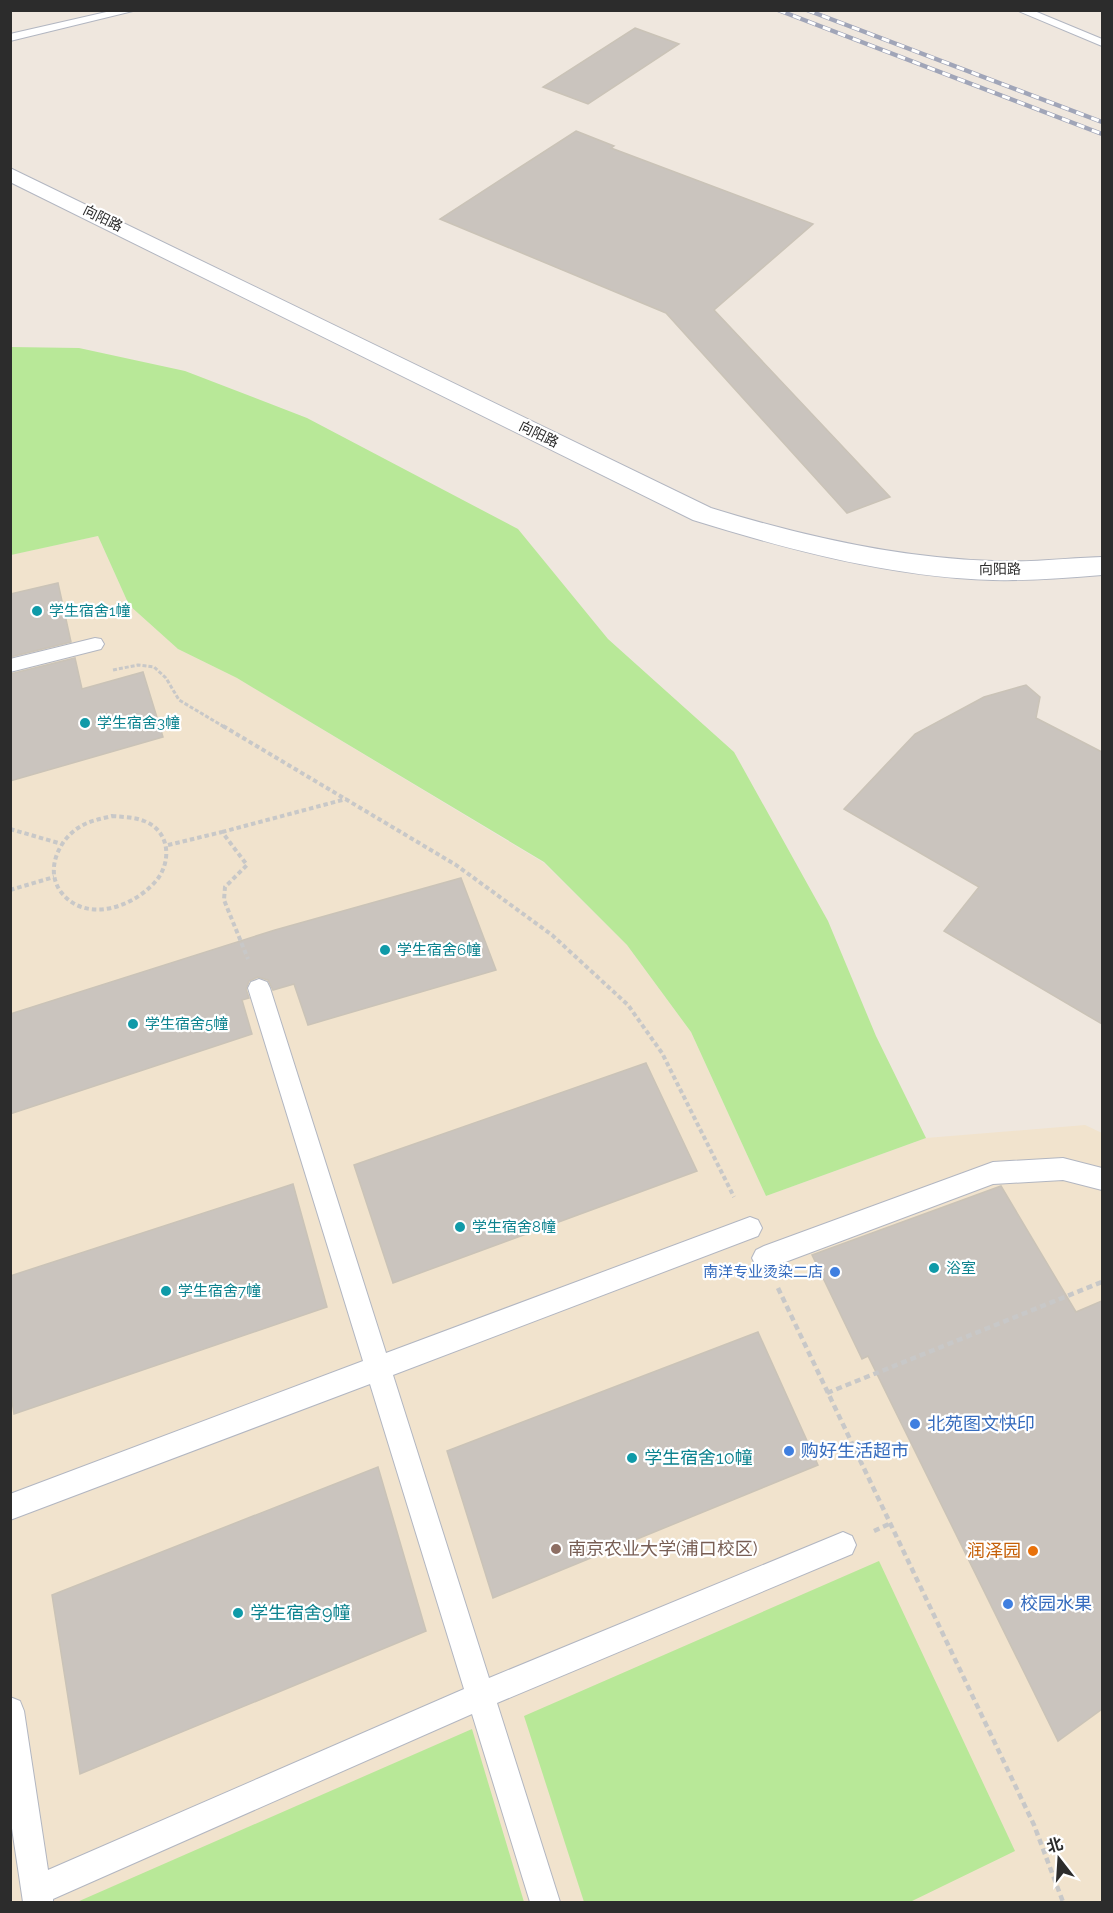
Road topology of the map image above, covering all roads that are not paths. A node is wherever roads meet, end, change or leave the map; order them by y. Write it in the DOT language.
graph roads {
  1 [pos="132,10"];
  2 [pos="1021,10"];
  3 [pos="10,38"];
  4 [pos="1102,43"];
  5 [pos="10,174"];
  6 [pos="1102,566"];
  7 [pos="95,644"];
  8 [pos="10,666"];
  9 [pos="255,977"];
  10 [pos="1102,1179"];
  11 [pos="750,1228"];
  12 [pos="764,1258"];
  13 [pos="377,1367"];
  14 [pos="10,1507"];
  15 [pos="843,1545"];
  16 [pos="480,1696"];
  17 [pos="10,1711"];
  18 [pos="37,1896"];
  19 [pos="545,1902"];
  1 -- 3 [label="lane"];
  2 -- 4 [label="lane"];
  5 -- 6 [label="street, 向阳路"];
  7 -- 8 [label="lane"];
  9 -- 13 [label="lane"];
  10 -- 12 [label="lane"];
  11 -- 13 [label="lane"];
  13 -- 14 [label="lane"];
  13 -- 16 [label="lane"];
  15 -- 16 [label="lane"];
  16 -- 18 [label="lane"];
  16 -- 19 [label="lane"];
  17 -- 18 [label="lane"];
}
